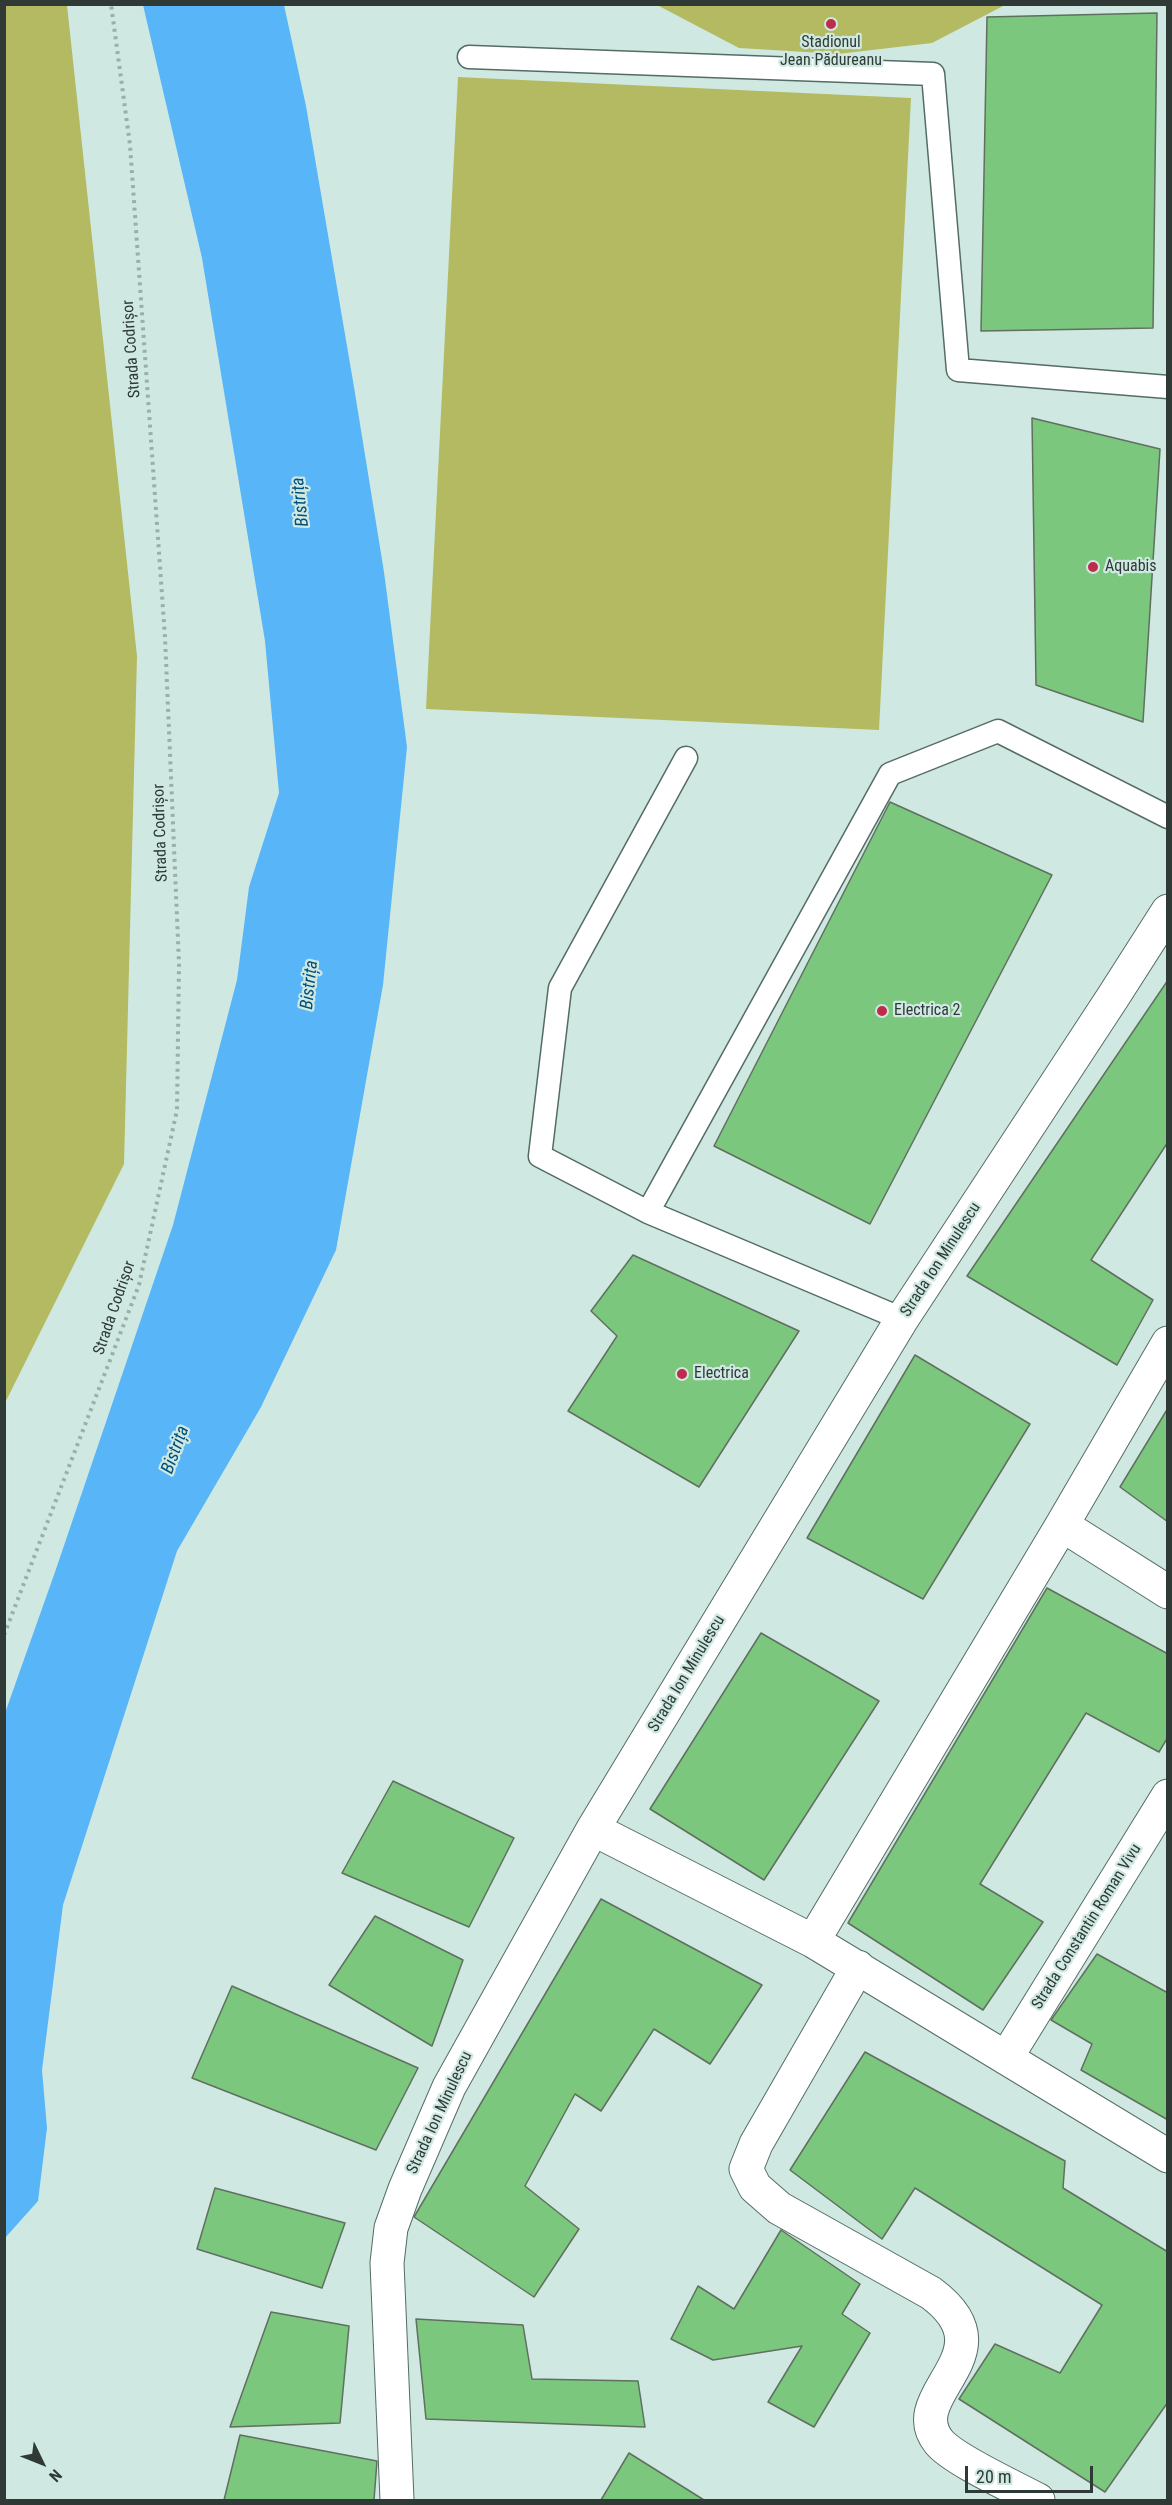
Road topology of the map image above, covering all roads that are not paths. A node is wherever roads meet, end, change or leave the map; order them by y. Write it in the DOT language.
graph roads {
  1 [pos="469,57"];
  2 [pos="1167,387"];
  3 [pos="686,759"];
  4 [pos="1167,817"];
  5 [pos="1167,911"];
  6 [pos="648,1212"];
  7 [pos="902,1319"];
  8 [pos="1167,1343"];
  9 [pos="1062,1525"];
  10 [pos="1167,1592"];
  11 [pos="1167,1796"];
  12 [pos="593,1829"];
  13 [pos="813,1941"];
  14 [pos="858,1967"];
  15 [pos="1006,2058"];
  16 [pos="1167,2156"];
  17 [pos="397,2500"];
  18 [pos="1038,2500"];
  1 -- 2 [label="lane"];
  3 -- 6 [label="lane"];
  4 -- 6 [label="lane"];
  5 -- 7 [label="street, Strada Ion Minulescu"];
  6 -- 7 [label="lane"];
  7 -- 12 [label="street, Strada Ion Minulescu"];
  8 -- 9 [label="street"];
  9 -- 10 [label="street"];
  9 -- 13 [label="street"];
  11 -- 15 [label="street, Strada Constantin Roman Vivu"];
  12 -- 13 [label="street"];
  12 -- 17 [label="street, Strada Ion Minulescu"];
  13 -- 14 [label="street"];
  14 -- 15 [label="street"];
  14 -- 18 [label="street"];
  15 -- 16 [label="street"];
}
